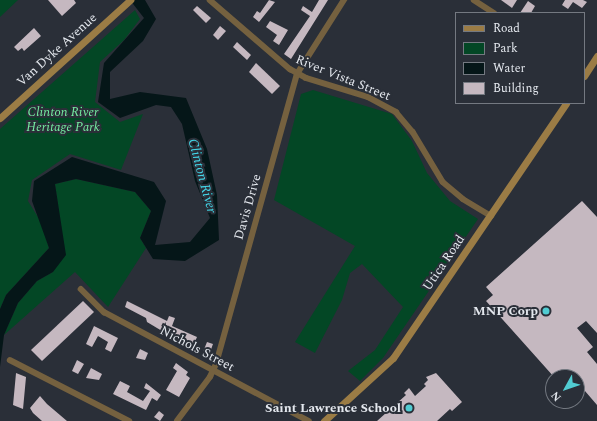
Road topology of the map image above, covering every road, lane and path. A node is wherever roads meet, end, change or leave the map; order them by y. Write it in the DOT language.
graph roads {
  1 [pos="130,0"];
  2 [pos="210,0"];
  3 [pos="344,0"];
  4 [pos="474,0"];
  5 [pos="492,12"];
  6 [pos="597,56"];
  7 [pos="585,72"];
  8 [pos="297,74"];
  9 [pos="565,104"];
  10 [pos="0,118"];
  11 [pos="491,216"];
  12 [pos="80,289"];
  13 [pos="10,360"];
  14 [pos="214,370"];
  15 [pos="129,421"];
  16 [pos="177,421"];
  17 [pos="309,421"];
  18 [pos="324,421"];
  1 -- 10 [label="street, Van Dyke Avenue"];
  2 -- 8 [label="street, River Vista Street"];
  3 -- 8 [label="street, Davis Drive"];
  4 -- 5 [label="street"];
  6 -- 7 [label="street"];
  8 -- 11 [label="street, River Vista Street"];
  8 -- 14 [label="street, Davis Drive"];
  9 -- 11 [label="street, Utica Road"];
  11 -- 18 [label="street, Utica Road"];
  12 -- 14 [label="street, Nichols Street"];
  13 -- 15 [label="street"];
  14 -- 16 [label="street, Davis Drive"];
  14 -- 17 [label="street, Nichols Street"];
}
